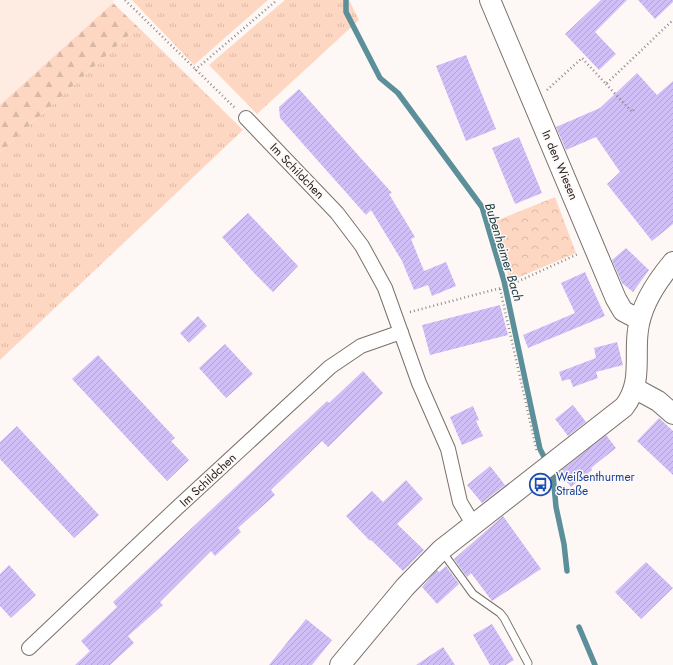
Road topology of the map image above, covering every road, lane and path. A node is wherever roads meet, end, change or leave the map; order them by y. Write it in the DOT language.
graph roads {
  1 [pos="125,0"];
  2 [pos="277,0"];
  3 [pos="490,0"];
  4 [pos="673,20"];
  5 [pos="195,70"];
  6 [pos="606,84"];
  7 [pos="534,102"];
  8 [pos="635,108"];
  9 [pos="246,118"];
  10 [pos="594,247"];
  11 [pos="673,262"];
  12 [pos="501,288"];
  13 [pos="396,315"];
  14 [pos="640,320"];
  15 [pos="401,332"];
  16 [pos="634,388"];
  17 [pos="673,414"];
  18 [pos="541,471"];
  19 [pos="473,524"];
  20 [pos="441,550"];
  21 [pos="29,648"];
  22 [pos="528,663"];
  23 [pos="340,665"];
  1 -- 5 [label="path"];
  2 -- 5 [label="path"];
  3 -- 7 [label="main road, In den Wiesen"];
  4 -- 6 [label="path"];
  5 -- 9 [label="path"];
  6 -- 7 [label="path"];
  6 -- 8 [label="path"];
  7 -- 10 [label="main road, In den Wiesen"];
  9 -- 13 [label="street, Im Schildchen"];
  10 -- 12 [label="path"];
  10 -- 14 [label="main road, In den Wiesen"];
  11 -- 14 [label="main road"];
  12 -- 13 [label="path"];
  12 -- 18 [label="path"];
  13 -- 15 [label="street, Im Schildchen"];
  14 -- 16 [label="main road"];
  15 -- 19 [label="street, Im Schildchen"];
  15 -- 21 [label="street, Im Schildchen"];
  16 -- 17 [label="main road"];
  16 -- 18 [label="main road"];
  18 -- 19 [label="main road"];
  19 -- 20 [label="main road"];
  20 -- 22 [label="lane"];
  20 -- 23 [label="main road"];
}
